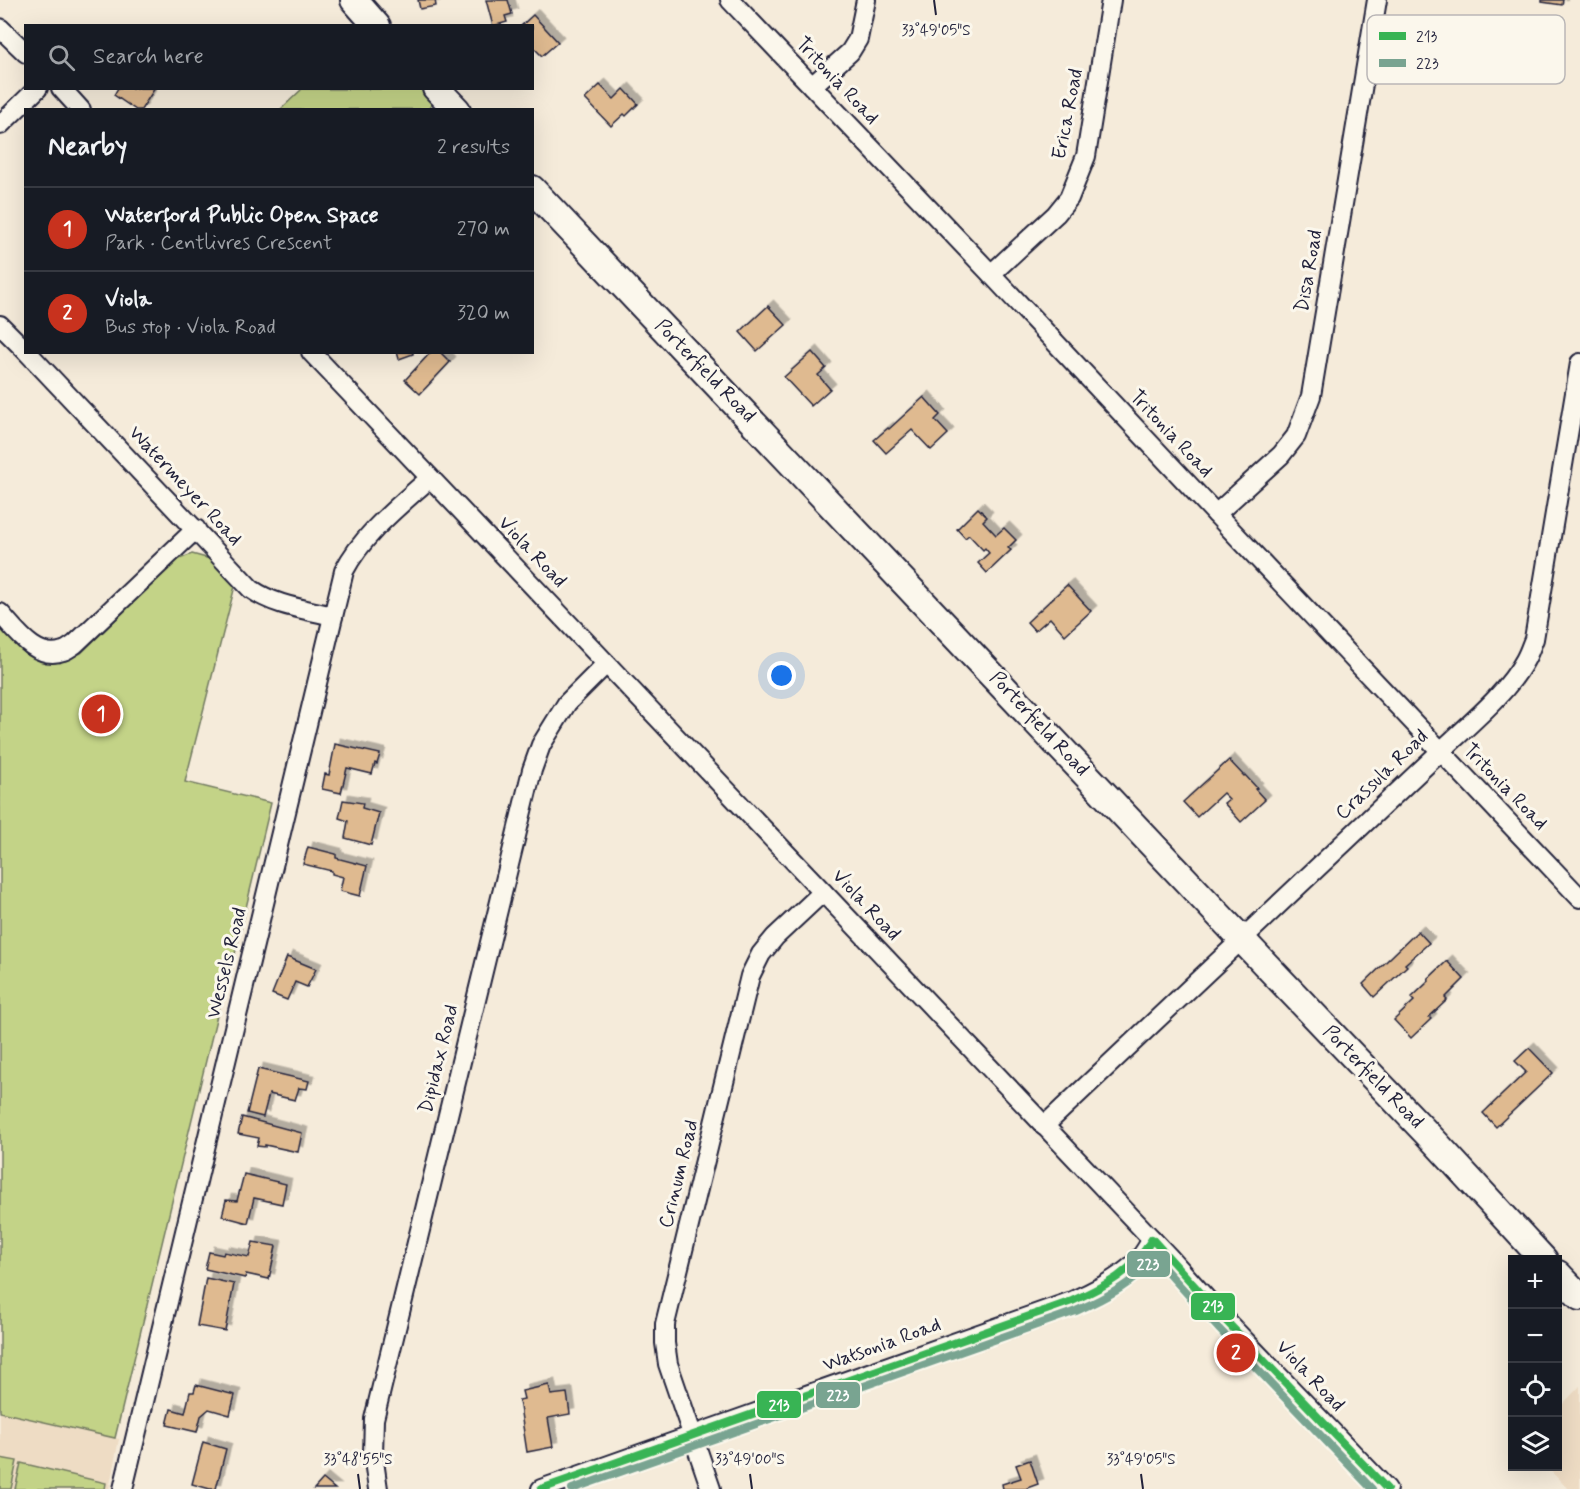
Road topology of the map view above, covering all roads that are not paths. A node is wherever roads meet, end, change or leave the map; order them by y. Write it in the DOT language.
graph roads {
  1 [pos="354,0"];
  2 [pos="730,0"];
  3 [pos="866,0"];
  4 [pos="1111,0"];
  5 [pos="1377,0"];
  6 [pos="1374,15"];
  7 [pos="375,24"];
  8 [pos="0,28"];
  9 [pos="24,51"];
  10 [pos="1367,60"];
  11 [pos="812,86"];
  12 [pos="36,90"];
  13 [pos="63,90"];
  14 [pos="438,90"];
  15 [pos="79,108"];
  16 [pos="455,108"];
  17 [pos="0,125"];
  18 [pos="534,191"];
  19 [pos="991,274"];
  20 [pos="0,325"];
  21 [pos="24,350"];
  22 [pos="28,354"];
  23 [pos="313,354"];
  24 [pos="1580,363"];
  25 [pos="430,478"];
  26 [pos="1216,514"];
  27 [pos="196,530"];
  28 [pos="0,613"];
  29 [pos="333,616"];
  30 [pos="606,664"];
  31 [pos="1440,752"];
  32 [pos="823,892"];
  33 [pos="1580,898"];
  34 [pos="1242,940"];
  35 [pos="1044,1126"];
  36 [pos="1152,1239"];
  37 [pos="1539,1255"];
  38 [pos="1562,1279"];
  39 [pos="1580,1297"];
  40 [pos="693,1436"];
  41 [pos="123,1489"];
  42 [pos="378,1489"];
  43 [pos="541,1489"];
  44 [pos="711,1489"];
  45 [pos="1387,1489"];
  1 -- 7 [label="street"];
  2 -- 11 [label="street, Tritonia Road"];
  3 -- 11 [label="street"];
  4 -- 19 [label="street, Erica Road"];
  5 -- 6 [label="street, Disa Road"];
  8 -- 9 [label="street"];
  10 -- 26 [label="street, Disa Road"];
  11 -- 19 [label="street, Tritonia Road"];
  12 -- 17 [label="street"];
  13 -- 15 [label="street"];
  14 -- 16 [label="street"];
  18 -- 34 [label="street, Porterfield Road"];
  19 -- 26 [label="street, Tritonia Road"];
  20 -- 21 [label="street, Watermeyer Road"];
  22 -- 27 [label="street, Watermeyer Road"];
  23 -- 25 [label="street, Viola Road"];
  24 -- 31 [label="street, Crassula Road"];
  25 -- 29 [label="street, Wessels Road"];
  25 -- 30 [label="street, Viola Road"];
  26 -- 31 [label="street, Tritonia Road"];
  27 -- 28 [label="street"];
  27 -- 29 [label="street, Watermeyer Road"];
  29 -- 41 [label="street, Wessels Road"];
  30 -- 32 [label="street, Viola Road"];
  30 -- 42 [label="street, Dipidax Road"];
  31 -- 33 [label="street, Tritonia Road"];
  31 -- 34 [label="street, Crassula Road"];
  32 -- 35 [label="street, Viola Road"];
  32 -- 40 [label="street, Crinum Road"];
  34 -- 35 [label="street, Crassula Road"];
  34 -- 37 [label="street, Porterfield Road"];
  35 -- 36 [label="street, Viola Road"];
  36 -- 40 [label="street, Watsonia Road"];
  36 -- 45 [label="street, Viola Road"];
  38 -- 39 [label="street"];
  40 -- 43 [label="street, Watsonia Road"];
  40 -- 44 [label="street, Crinum Road"];
}
